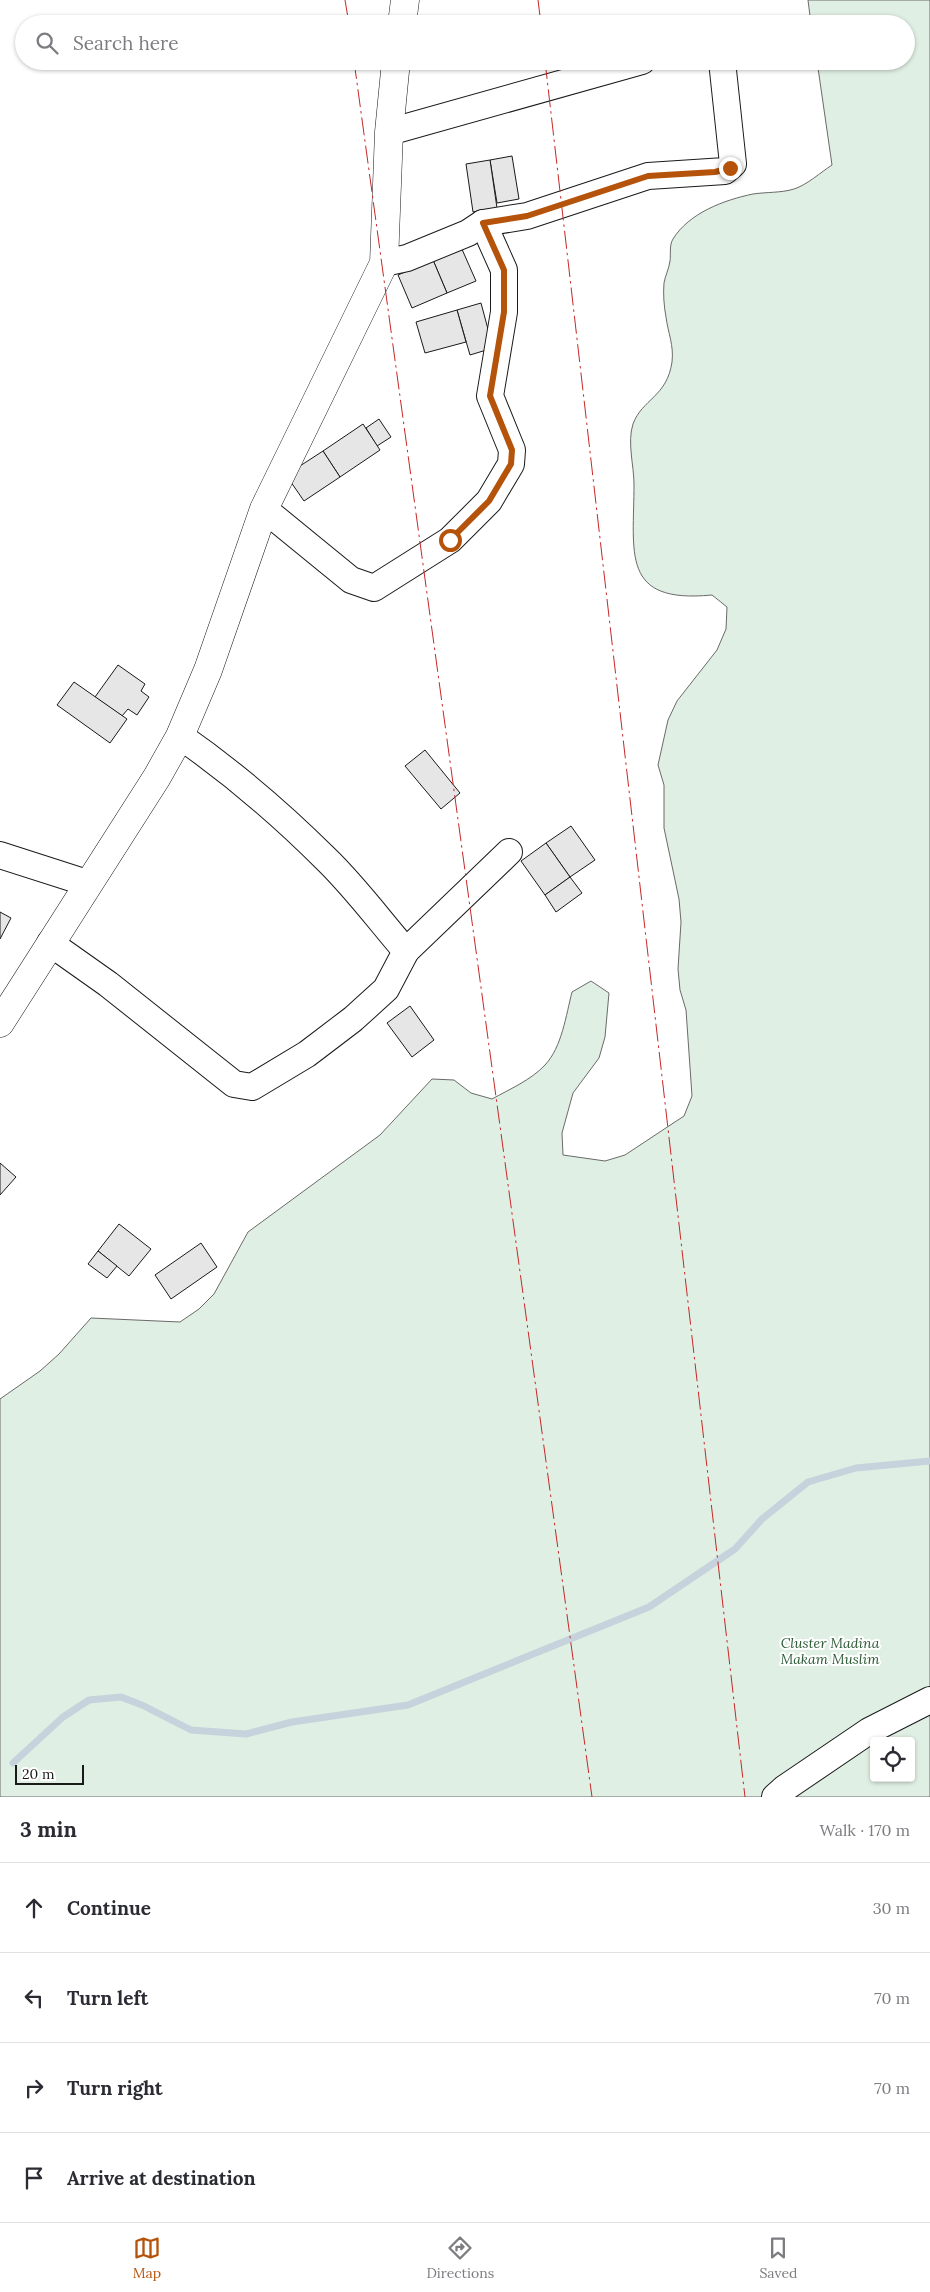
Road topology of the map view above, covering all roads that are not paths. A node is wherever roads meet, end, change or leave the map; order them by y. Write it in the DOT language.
graph roads {
  1 [pos="405,0"];
  2 [pos="403,15"];
  3 [pos="395,70"];
  4 [pos="610,70"];
  5 [pos="723,70"];
  6 [pos="389,132"];
  7 [pos="483,223"];
  8 [pos="384,263"];
  9 [pos="264,509"];
  10 [pos="180,736"];
  11 [pos="510,852"];
  12 [pos="0,855"];
  13 [pos="87,883"];
  14 [pos="50,943"];
  15 [pos="406,952"];
  16 [pos="0,1023"];
  17 [pos="930,1700"];
  18 [pos="775,1797"];
  1 -- 2 [label="main road"];
  3 -- 6 [label="main road"];
  4 -- 6 [label="street"];
  5 -- 7 [label="street"];
  6 -- 8 [label="main road"];
  7 -- 8 [label="street"];
  7 -- 9 [label="street"];
  8 -- 9 [label="main road"];
  9 -- 10 [label="main road"];
  10 -- 13 [label="main road"];
  10 -- 15 [label="street"];
  11 -- 15 [label="street"];
  12 -- 13 [label="street"];
  13 -- 14 [label="main road"];
  14 -- 15 [label="street"];
  14 -- 16 [label="main road"];
  17 -- 18 [label="street"];
}
